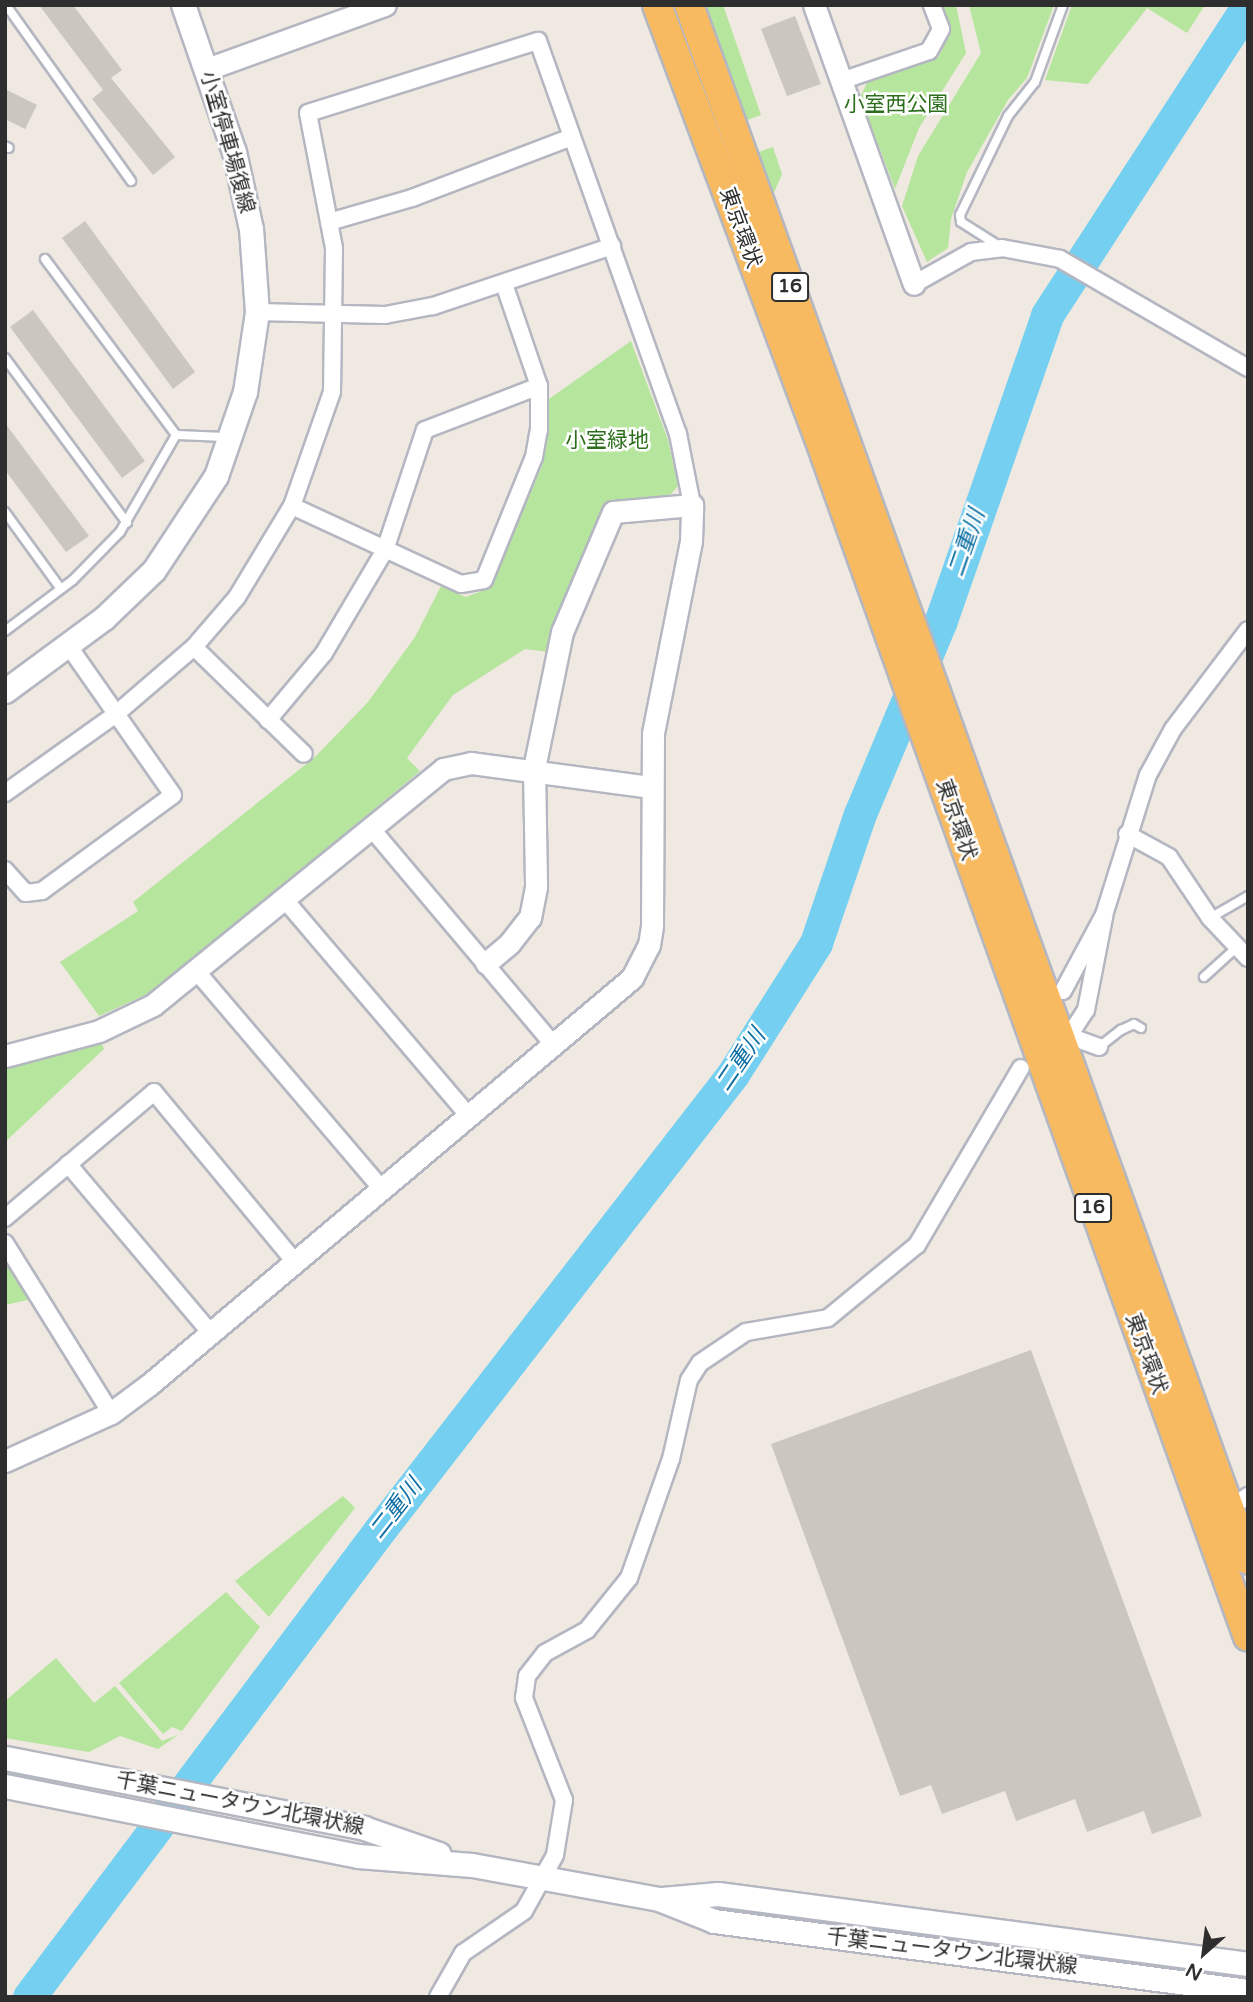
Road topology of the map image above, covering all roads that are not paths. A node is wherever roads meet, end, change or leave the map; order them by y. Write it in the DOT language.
graph roads {
  1 [pos="6,5"];
  2 [pos="183,5"];
  3 [pos="385,5"];
  4 [pos="657,5"];
  5 [pos="689,5"];
  6 [pos="814,5"];
  7 [pos="932,5"];
  8 [pos="1063,5"];
  9 [pos="207,69"];
  10 [pos="841,80"];
  11 [pos="572,136"];
  12 [pos="131,181"];
  13 [pos="329,222"];
  14 [pos="612,246"];
  15 [pos="1002,248"];
  16 [pos="45,259"];
  17 [pos="505,284"];
  18 [pos="914,284"];
  19 [pos="257,312"];
  20 [pos="335,314"];
  21 [pos="5,358"];
  22 [pos="1248,368"];
  23 [pos="539,386"];
  24 [pos="176,435"];
  25 [pos="233,437"];
  26 [pos="692,505"];
  27 [pos="292,506"];
  28 [pos="5,512"];
  29 [pos="127,523"];
  30 [pos="385,550"];
  31 [pos="61,589"];
  32 [pos="1248,630"];
  33 [pos="5,631"];
  34 [pos="68,645"];
  35 [pos="194,648"];
  36 [pos="5,691"];
  37 [pos="116,714"];
  38 [pos="268,719"];
  39 [pos="304,754"];
  40 [pos="534,768"];
  41 [pos="650,787"];
  42 [pos="5,793"];
  43 [pos="371,828"];
  44 [pos="1127,834"];
  45 [pos="5,870"];
  46 [pos="1248,896"];
  47 [pos="285,900"];
  48 [pos="1104,915"];
  49 [pos="1210,918"];
  50 [pos="1242,953"];
  51 [pos="486,963"];
  52 [pos="198,973"];
  53 [pos="1204,977"];
  54 [pos="1063,991"];
  55 [pos="1141,1028"];
  56 [pos="1064,1037"];
  57 [pos="554,1045"];
  58 [pos="1099,1048"];
  59 [pos="5,1056"];
  60 [pos="1021,1068"];
  61 [pos="470,1117"];
  62 [pos="68,1164"];
  63 [pos="383,1190"];
  64 [pos="5,1218"];
  65 [pos="5,1243"];
  66 [pos="295,1262"];
  67 [pos="211,1333"];
  68 [pos="111,1413"];
  69 [pos="5,1461"];
  70 [pos="1238,1502"];
  71 [pos="1248,1560"];
  72 [pos="1248,1637"];
  73 [pos="5,1758"];
  74 [pos="5,1786"];
  75 [pos="472,1865"];
  76 [pos="544,1879"];
  77 [pos="659,1899"];
  78 [pos="1248,1964"];
  79 [pos="1248,1991"];
  80 [pos="438,1997"];
  1 -- 12 [label="lane"];
  2 -- 9 [label="main road, 小室停車場復線"];
  3 -- 9 [label="street"];
  4 -- 72 [label="highway, 東京環状 / 16"];
  5 -- 56 [label="highway, 東京環状 / 16"];
  6 -- 10 [label="street"];
  7 -- 10 [label="street"];
  8 -- 15 [label="lane"];
  9 -- 19 [label="main road, 小室停車場復線"];
  10 -- 18 [label="street"];
  11 -- 13 [label="street"];
  11 -- 13 [label="street"];
  11 -- 14 [label="street"];
  13 -- 20 [label="street"];
  14 -- 17 [label="street"];
  14 -- 26 [label="street"];
  15 -- 18 [label="street"];
  15 -- 22 [label="street"];
  16 -- 24 [label="lane"];
  17 -- 20 [label="street"];
  17 -- 23 [label="street"];
  19 -- 20 [label="street"];
  19 -- 25 [label="main road, 小室停車場復線"];
  20 -- 27 [label="street"];
  21 -- 29 [label="lane"];
  23 -- 30 [label="street"];
  23 -- 30 [label="street"];
  24 -- 25 [label="lane"];
  24 -- 29 [label="lane"];
  25 -- 34 [label="main road, 小室停車場復線"];
  26 -- 40 [label="street"];
  26 -- 41 [label="street"];
  27 -- 30 [label="street"];
  27 -- 35 [label="street"];
  28 -- 31 [label="lane"];
  29 -- 31 [label="lane"];
  30 -- 38 [label="street"];
  31 -- 33 [label="lane"];
  32 -- 44 [label="street"];
  34 -- 36 [label="main road, 小室停車場復線"];
  34 -- 37 [label="street"];
  35 -- 37 [label="street"];
  35 -- 38 [label="street"];
  37 -- 42 [label="street"];
  37 -- 45 [label="street"];
  38 -- 39 [label="street"];
  40 -- 41 [label="street"];
  40 -- 43 [label="street"];
  40 -- 51 [label="street"];
  41 -- 57 [label="street"];
  43 -- 47 [label="street"];
  43 -- 51 [label="street"];
  44 -- 48 [label="street"];
  44 -- 49 [label="street"];
  46 -- 49 [label="lane"];
  47 -- 52 [label="street"];
  47 -- 61 [label="street"];
  48 -- 54 [label="street"];
  48 -- 56 [label="street"];
  49 -- 50 [label="street"];
  50 -- 53 [label="lane"];
  51 -- 57 [label="street"];
  52 -- 59 [label="street"];
  52 -- 63 [label="street"];
  55 -- 58 [label="lane"];
  56 -- 58 [label="street"];
  56 -- 70 [label="highway, 東京環状 / 16"];
  57 -- 61 [label="street"];
  60 -- 76 [label="street"];
  61 -- 63 [label="street"];
  62 -- 64 [label="street"];
  62 -- 66 [label="street"];
  62 -- 67 [label="street"];
  63 -- 66 [label="street"];
  65 -- 68 [label="street"];
  66 -- 67 [label="street"];
  67 -- 68 [label="street"];
  68 -- 69 [label="street"];
  70 -- 71 [label="highway, 東京環状 / 16"];
  73 -- 75 [label="main road, 千葉ニュータウン北環状線"];
  74 -- 75 [label="main road, 千葉ニュータウン北環状線"];
  75 -- 76 [label="main road, 千葉ニュータウン北環状線"];
  76 -- 77 [label="main road, 千葉ニュータウン北環状線"];
  76 -- 80 [label="street"];
  77 -- 78 [label="main road, 千葉ニュータウン北環状線"];
  77 -- 79 [label="main road, 千葉ニュータウン北環状線"];
}
